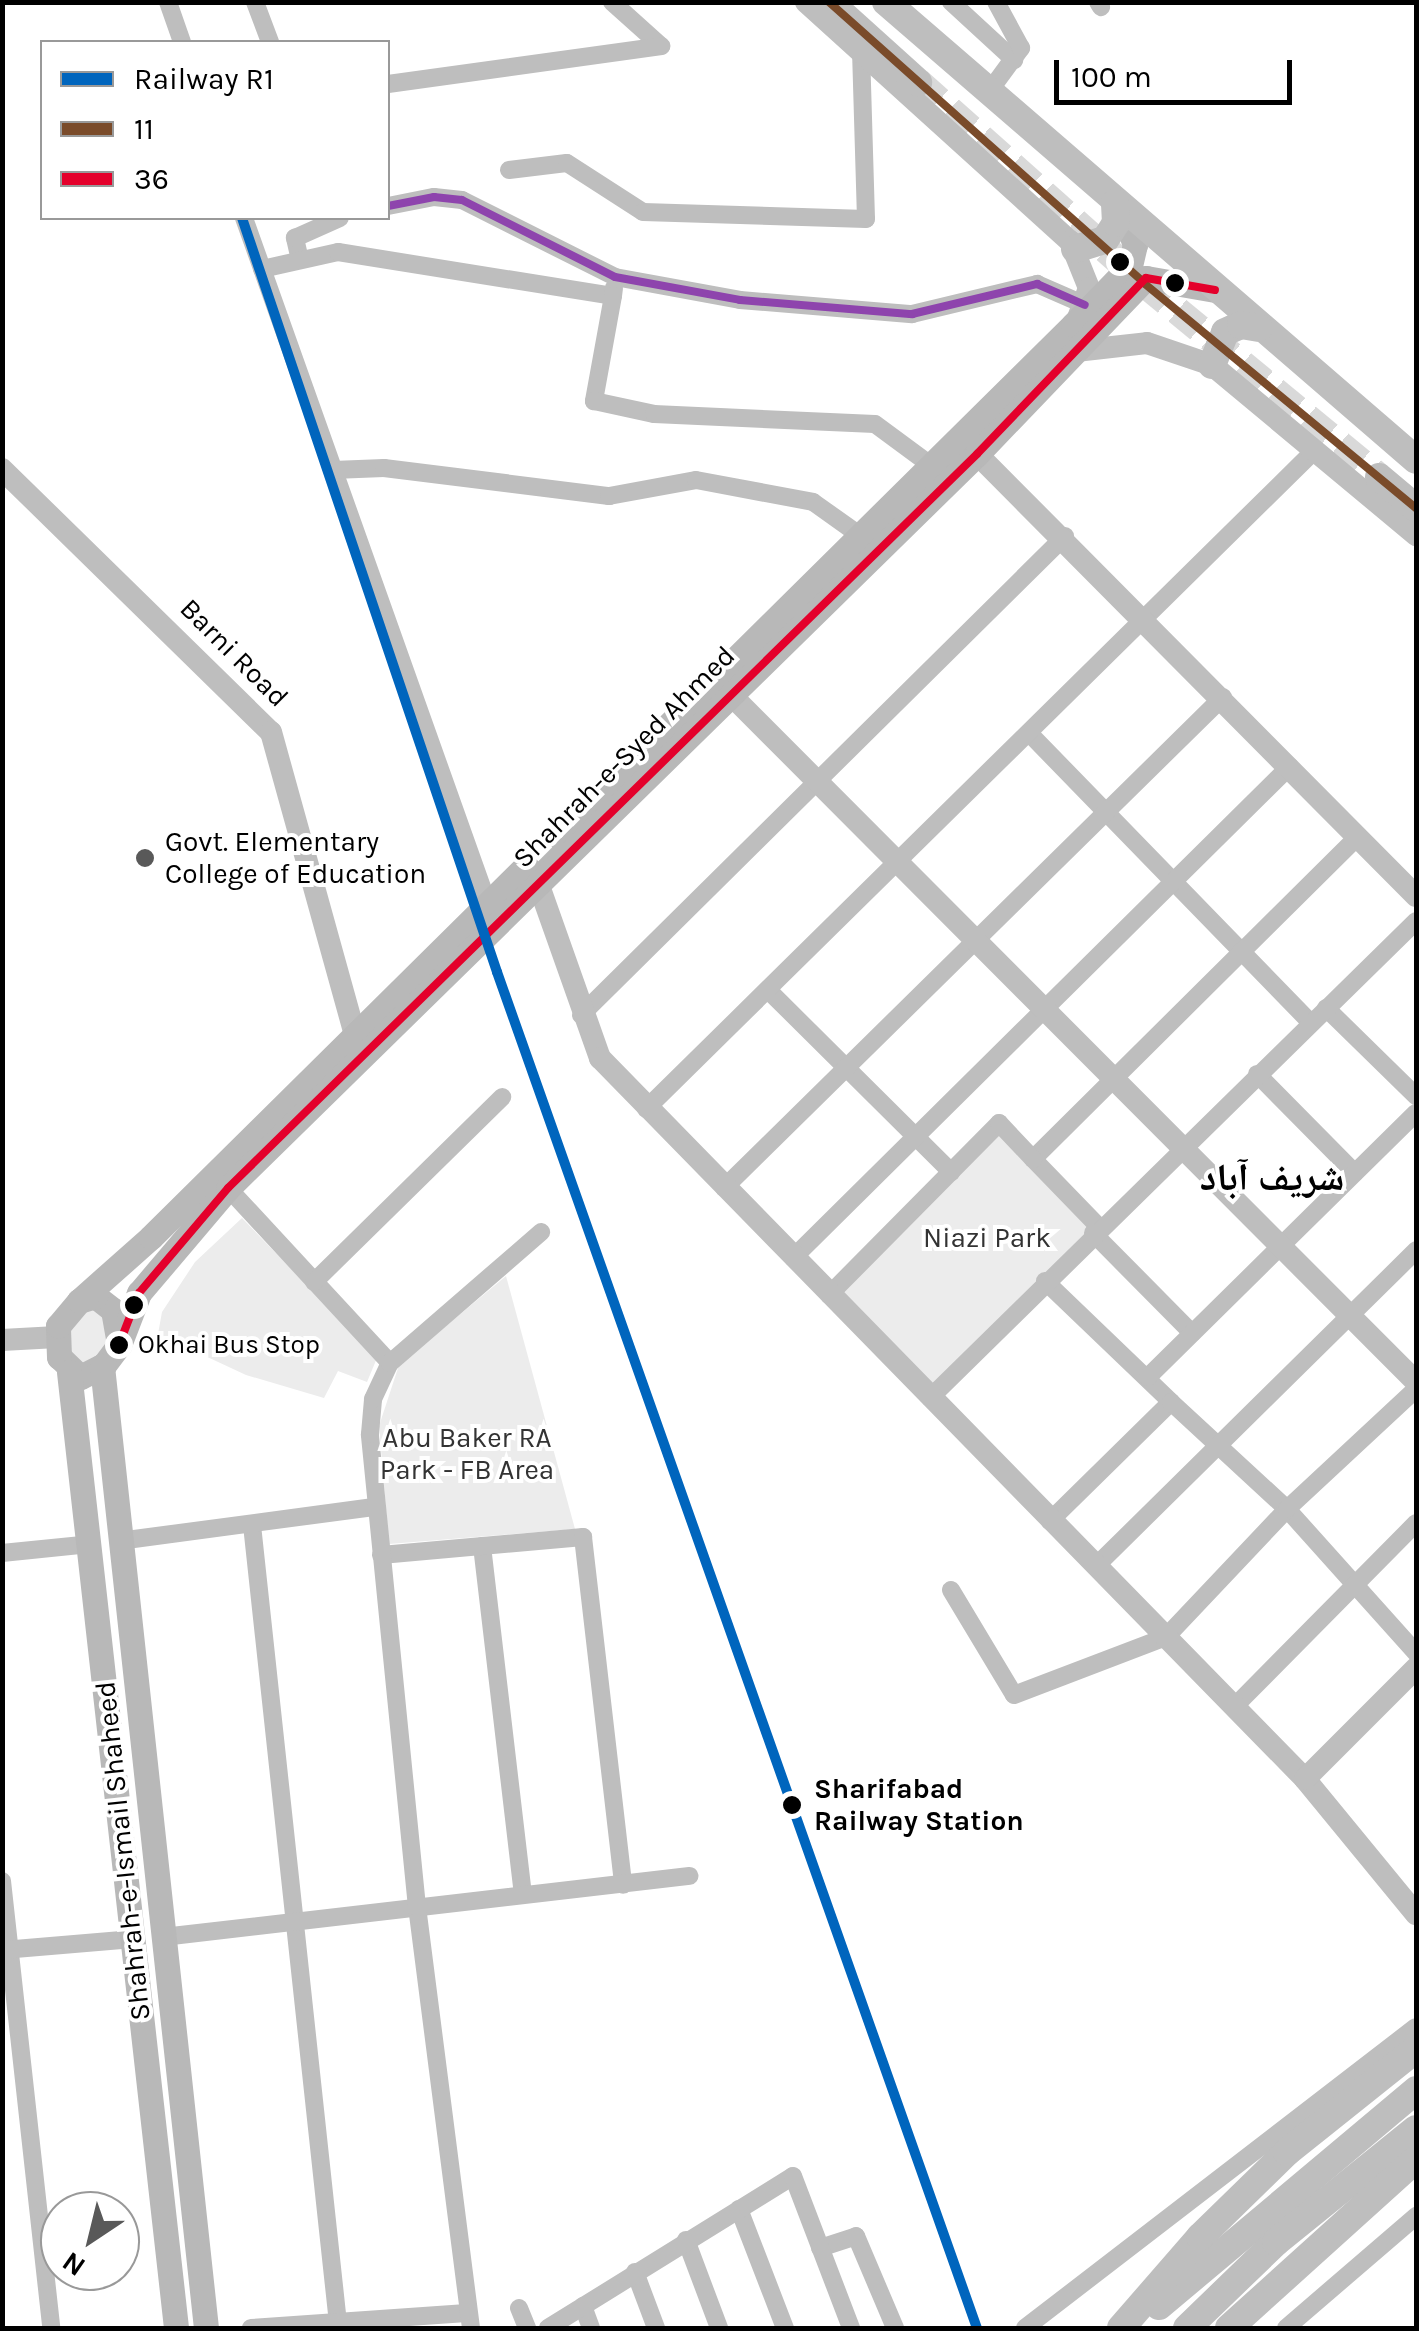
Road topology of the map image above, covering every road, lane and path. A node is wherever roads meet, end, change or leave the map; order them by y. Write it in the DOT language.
graph roads {
  1 [pos="168,2"];
  2 [pos="256,2"];
  3 [pos="612,2"];
  4 [pos="806,2"];
  5 [pos="829,2"];
  6 [pos="886,2"];
  7 [pos="951,2"];
  8 [pos="996,2"];
  9 [pos="181,40"];
  10 [pos="269,40"];
  11 [pos="861,52"];
  12 [pos="1014,60"];
  13 [pos="918,82"];
  14 [pos="390,84"];
  15 [pos="988,94"];
  16 [pos="509,170"];
  17 [pos="390,206"];
  18 [pos="1118,207"];
  19 [pos="245,220"];
  20 [pos="336,220"];
  21 [pos="1075,249"];
  22 [pos="300,260"];
  23 [pos="262,269"];
  24 [pos="614,286"];
  25 [pos="1215,290"];
  26 [pos="1078,327"];
  27 [pos="1259,328"];
  28 [pos="1212,365"];
  29 [pos="1315,450"];
  30 [pos="977,454"];
  31 [pos="1416,460"];
  32 [pos="929,464"];
  33 [pos="2,469"];
  34 [pos="333,470"];
  35 [pos="1379,477"];
  36 [pos="1416,508"];
  37 [pos="858,534"];
  38 [pos="1416,534"];
  39 [pos="1065,536"];
  40 [pos="1146,620"];
  41 [pos="730,694"];
  42 [pos="1223,698"];
  43 [pos="1030,734"];
  44 [pos="1290,766"];
  45 [pos="818,781"];
  46 [pos="1106,812"];
  47 [pos="1358,836"];
  48 [pos="900,863"];
  49 [pos="1174,882"];
  50 [pos="538,883"];
  51 [pos="1416,896"];
  52 [pos="495,909"];
  53 [pos="1416,921"];
  54 [pos="976,940"];
  55 [pos="1242,951"];
  56 [pos="769,991"];
  57 [pos="1326,1008"];
  58 [pos="1046,1009"];
  59 [pos="581,1015"];
  60 [pos="1311,1022"];
  61 [pos="361,1039"];
  62 [pos="846,1068"];
  63 [pos="1258,1074"];
  64 [pos="1114,1078"];
  65 [pos="1416,1096"];
  66 [pos="502,1097"];
  67 [pos="646,1108"];
  68 [pos="1414,1122"];
  69 [pos="916,1137"];
  70 [pos="1183,1146"];
  71 [pos="1033,1159"];
  72 [pos="951,1172"];
  73 [pos="1355,1172"];
  74 [pos="228,1188"];
  75 [pos="724,1188"];
  76 [pos="1096,1230"];
  77 [pos="541,1232"];
  78 [pos="1281,1246"];
  79 [pos="1416,1250"];
  80 [pos="793,1258"];
  81 [pos="1045,1280"];
  82 [pos="314,1282"];
  83 [pos="829,1295"];
  84 [pos="78,1300"];
  85 [pos="1351,1316"];
  86 [pos="1192,1333"];
  87 [pos="57,1337"];
  88 [pos="2,1340"];
  89 [pos="118,1345"];
  90 [pos="390,1363"];
  91 [pos="102,1366"];
  92 [pos="69,1372"];
  93 [pos="1148,1377"];
  94 [pos="1416,1385"];
  95 [pos="930,1398"];
  96 [pos="1171,1402"];
  97 [pos="1219,1445"];
  98 [pos="374,1507"];
  99 [pos="1286,1509"];
  100 [pos="1050,1521"];
  101 [pos="1416,1524"];
  102 [pos="252,1525"];
  103 [pos="119,1540"];
  104 [pos="90,1544"];
  105 [pos="482,1546"];
  106 [pos="2,1554"];
  107 [pos="381,1556"];
  108 [pos="1096,1566"];
  109 [pos="1351,1586"];
  110 [pos="951,1590"];
  111 [pos="1166,1637"];
  112 [pos="1416,1653"];
  113 [pos="1416,1668"];
  114 [pos="1234,1707"];
  115 [pos="1305,1779"];
  116 [pos="690,1876"];
  117 [pos="2,1881"];
  118 [pos="624,1884"];
  119 [pos="523,1894"];
  120 [pos="417,1907"];
  121 [pos="1416,1914"];
  122 [pos="294,1921"];
  123 [pos="163,1936"];
  124 [pos="134,1939"];
  125 [pos="7,1950"];
  126 [pos="1416,2028"];
  127 [pos="1416,2049"];
  128 [pos="1416,2090"];
  129 [pos="1416,2129"];
  130 [pos="1416,2159"];
  131 [pos="739,2209"];
  132 [pos="1416,2216"];
  133 [pos="686,2240"];
  134 [pos="820,2248"];
  135 [pos="634,2272"];
  136 [pos="583,2306"];
  137 [pos="519,2308"];
  138 [pos="469,2320"];
  139 [pos="338,2322"];
  140 [pos="51,2328"];
  141 [pos="176,2328"];
  142 [pos="206,2328"];
  143 [pos="250,2328"];
  144 [pos="527,2328"];
  145 [pos="548,2328"];
  146 [pos="592,2328"];
  147 [pos="656,2328"];
  148 [pos="719,2328"];
  149 [pos="785,2328"];
  150 [pos="851,2328"];
  151 [pos="895,2328"];
  152 [pos="1025,2328"];
  153 [pos="1120,2328"];
  154 [pos="1131,2328"];
  155 [pos="1187,2328"];
  156 [pos="1229,2328"];
  157 [pos="1286,2328"];
  1 -- 9 [label="street"];
  2 -- 10 [label="street"];
  3 -- 14 [label="street"];
  4 -- 11 [label="street"];
  5 -- 13 [label="highway"];
  6 -- 15 [label="highway"];
  7 -- 12 [label="street"];
  8 -- 12 [label="street"];
  11 -- 16 [label="street"];
  11 -- 21 [label="street"];
  12 -- 15 [label="street"];
  15 -- 18 [label="highway"];
  17 -- 24 [label="street"];
  18 -- 21 [label="highway"];
  18 -- 25 [label="highway"];
  18 -- 26 [label="main road, Shahrah-e-Syed Ahmed"];
  19 -- 23 [label="street"];
  20 -- 22 [label="street"];
  21 -- 26 [label="street"];
  22 -- 23 [label="street"];
  22 -- 24 [label="street"];
  23 -- 34 [label="street"];
  24 -- 26 [label="street"];
  24 -- 32 [label="street"];
  25 -- 26 [label="main road, Shahrah-e-Syed Ahmed"];
  25 -- 27 [label="highway"];
  26 -- 28 [label="street"];
  26 -- 30 [label="main road, Shahrah-e-Syed Ahmed"];
  26 -- 32 [label="main road, Shahrah-e-Syed Ahmed"];
  27 -- 28 [label="highway"];
  27 -- 31 [label="highway"];
  28 -- 29 [label="street"];
  29 -- 38 [label="street"];
  29 -- 40 [label="street"];
  30 -- 39 [label="street"];
  30 -- 41 [label="main road, Shahrah-e-Syed Ahmed"];
  32 -- 37 [label="main road, Shahrah-e-Syed Ahmed"];
  33 -- 61 [label="street, Barni Road"];
  34 -- 37 [label="street"];
  34 -- 52 [label="street"];
  35 -- 36 [label="highway"];
  37 -- 52 [label="main road, Shahrah-e-Syed Ahmed"];
  39 -- 40 [label="street"];
  39 -- 45 [label="street"];
  40 -- 42 [label="street"];
  40 -- 43 [label="street"];
  41 -- 45 [label="street"];
  41 -- 50 [label="main road, Shahrah-e-Syed Ahmed"];
  42 -- 44 [label="street"];
  42 -- 46 [label="street"];
  43 -- 46 [label="street"];
  43 -- 48 [label="street"];
  44 -- 47 [label="street"];
  44 -- 49 [label="street"];
  45 -- 48 [label="street"];
  45 -- 59 [label="street"];
  46 -- 49 [label="street"];
  46 -- 54 [label="street"];
  47 -- 51 [label="street"];
  47 -- 55 [label="street"];
  48 -- 54 [label="street"];
  48 -- 56 [label="street"];
  49 -- 55 [label="street"];
  49 -- 58 [label="street"];
  50 -- 52 [label="main road, Shahrah-e-Syed Ahmed"];
  50 -- 59 [label="street"];
  52 -- 61 [label="main road, Shahrah-e-Syed Ahmed"];
  53 -- 57 [label="street"];
  54 -- 58 [label="street"];
  54 -- 62 [label="street"];
  55 -- 60 [label="street"];
  55 -- 64 [label="street"];
  56 -- 62 [label="street"];
  56 -- 67 [label="street"];
  57 -- 60 [label="street"];
  57 -- 65 [label="street"];
  58 -- 64 [label="street"];
  58 -- 69 [label="street"];
  59 -- 67 [label="street"];
  60 -- 63 [label="street"];
  61 -- 74 [label="main road, Shahrah-e-Syed Ahmed"];
  61 -- 84 [label="main road, Shahrah-e-Syed Ahmed"];
  62 -- 69 [label="street"];
  62 -- 75 [label="street"];
  63 -- 70 [label="street"];
  63 -- 73 [label="street"];
  64 -- 70 [label="street"];
  64 -- 71 [label="street"];
  66 -- 82 [label="street"];
  67 -- 75 [label="street"];
  68 -- 73 [label="street"];
  69 -- 72 [label="street"];
  69 -- 80 [label="street"];
  70 -- 76 [label="street"];
  70 -- 78 [label="street"];
  71 -- 72 [label="street"];
  71 -- 76 [label="street"];
  72 -- 83 [label="street"];
  73 -- 78 [label="street"];
  74 -- 82 [label="street"];
  74 -- 89 [label="main road, Shahrah-e-Syed Ahmed"];
  75 -- 80 [label="street"];
  76 -- 81 [label="street"];
  76 -- 86 [label="street"];
  77 -- 90 [label="street"];
  78 -- 85 [label="street"];
  78 -- 86 [label="street"];
  79 -- 85 [label="street"];
  80 -- 83 [label="street"];
  81 -- 93 [label="street"];
  81 -- 95 [label="street"];
  82 -- 90 [label="street"];
  83 -- 95 [label="street"];
  84 -- 87 [label="main road"];
  84 -- 89 [label="main road"];
  85 -- 94 [label="street"];
  85 -- 97 [label="street"];
  86 -- 93 [label="street"];
  87 -- 88 [label="street"];
  87 -- 92 [label="main road"];
  89 -- 91 [label="main road"];
  90 -- 98 [label="street"];
  91 -- 92 [label="main road"];
  91 -- 103 [label="main road, Shahrah-e-Ismail Shaheed"];
  92 -- 104 [label="main road, Shahrah-e-Ismail Shaheed"];
  93 -- 96 [label="street"];
  94 -- 99 [label="street"];
  95 -- 100 [label="street"];
  96 -- 97 [label="street"];
  96 -- 100 [label="street"];
  97 -- 99 [label="street"];
  97 -- 108 [label="street"];
  98 -- 102 [label="street"];
  98 -- 107 [label="street"];
  99 -- 109 [label="street"];
  99 -- 111 [label="street"];
  100 -- 108 [label="street"];
  101 -- 109 [label="street"];
  102 -- 103 [label="street"];
  102 -- 122 [label="street"];
  103 -- 123 [label="main road, Shahrah-e-Ismail Shaheed"];
  104 -- 106 [label="street"];
  104 -- 124 [label="main road, Shahrah-e-Ismail Shaheed"];
  105 -- 107 [label="street"];
  105 -- 118 [label="street"];
  105 -- 119 [label="street"];
  107 -- 120 [label="street"];
  108 -- 111 [label="street"];
  109 -- 112 [label="street"];
  109 -- 114 [label="street"];
  110 -- 111 [label="street"];
  111 -- 114 [label="street"];
  113 -- 115 [label="street"];
  114 -- 115 [label="street"];
  115 -- 121 [label="street"];
  116 -- 118 [label="street"];
  117 -- 125 [label="street"];
  118 -- 119 [label="street"];
  119 -- 120 [label="street"];
  120 -- 122 [label="street"];
  120 -- 138 [label="street"];
  122 -- 123 [label="street"];
  122 -- 139 [label="street"];
  123 -- 142 [label="main road, Shahrah-e-Ismail Shaheed"];
  124 -- 125 [label="street"];
  124 -- 141 [label="main road, Shahrah-e-Ismail Shaheed"];
  125 -- 140 [label="street"];
  126 -- 152 [label="street"];
  127 -- 153 [label="highway"];
  128 -- 154 [label="highway"];
  129 -- 155 [label="highway"];
  130 -- 156 [label="highway"];
  131 -- 133 [label="street"];
  131 -- 134 [label="street"];
  131 -- 149 [label="street"];
  132 -- 157 [label="street"];
  133 -- 135 [label="street"];
  133 -- 148 [label="street"];
  134 -- 150 [label="street"];
  134 -- 151 [label="street"];
  135 -- 136 [label="street"];
  135 -- 147 [label="street"];
  136 -- 145 [label="street"];
  136 -- 146 [label="street"];
  137 -- 144 [label="street"];
  138 -- 139 [label="street"];
  139 -- 143 [label="street"];
}
